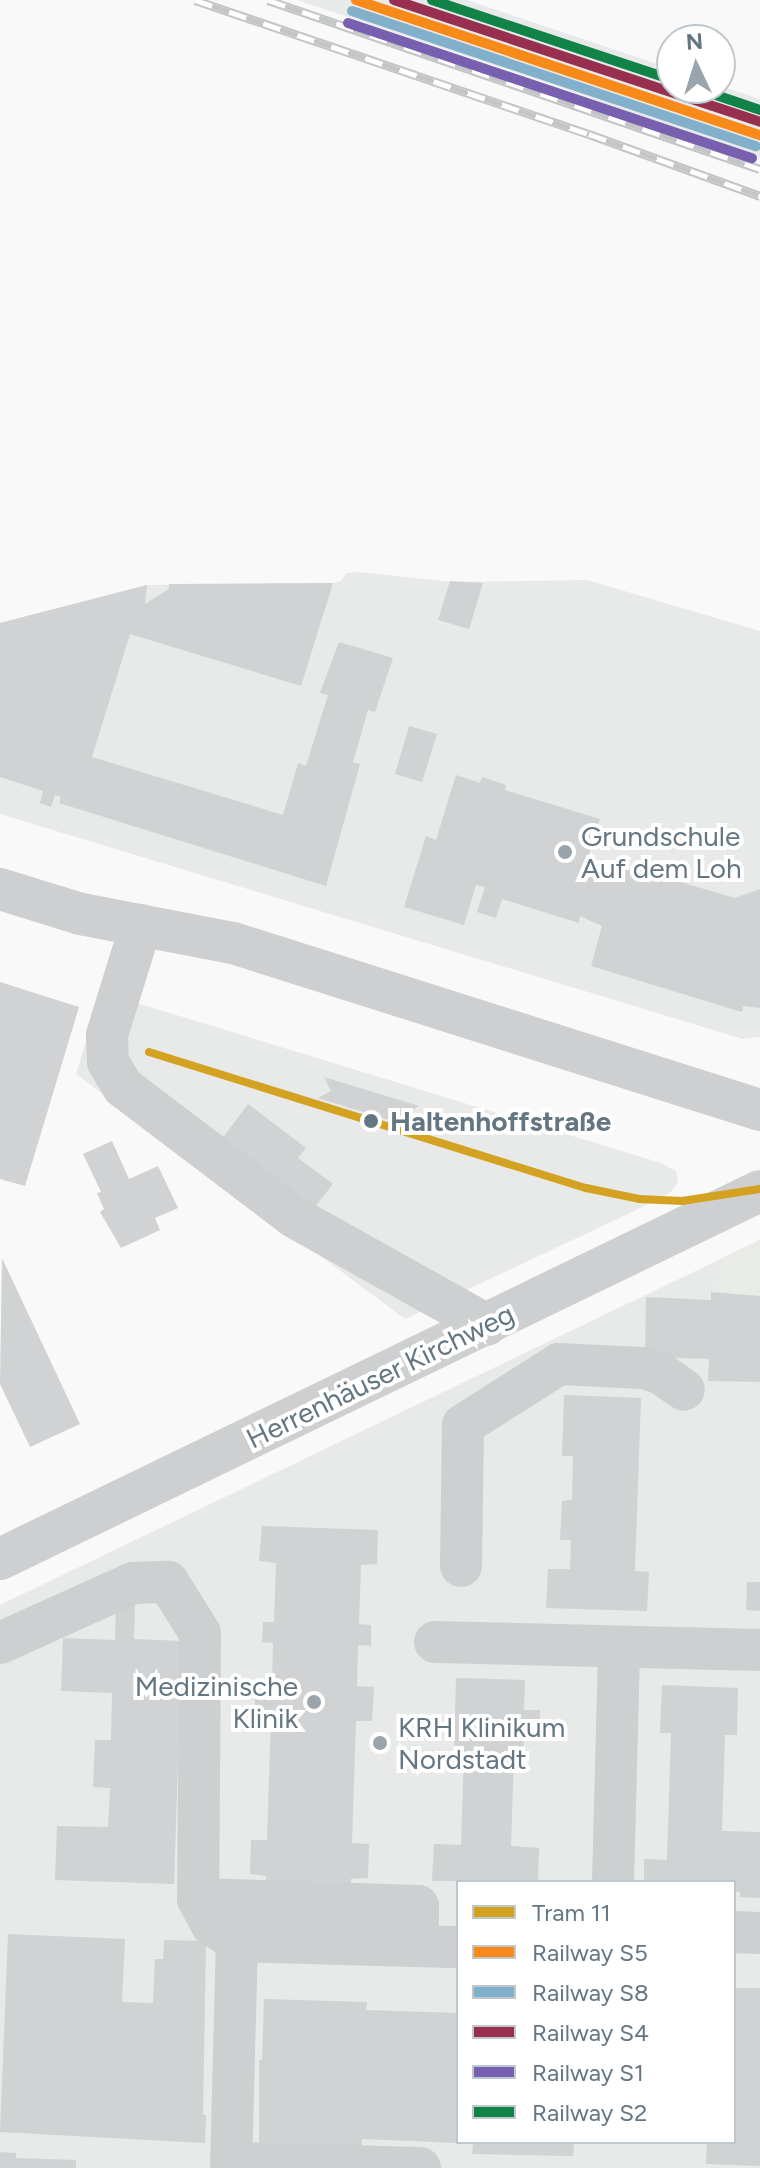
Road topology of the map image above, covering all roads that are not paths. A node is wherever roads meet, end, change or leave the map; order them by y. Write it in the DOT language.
graph roads {
  1 [pos="0,889"];
  2 [pos="141,925"];
  3 [pos="760,1110"];
  4 [pos="760,1191"];
  5 [pos="487,1325"];
  6 [pos="684,1390"];
  7 [pos="0,1559"];
  8 [pos="461,1566"];
  9 [pos="435,1642"];
  10 [pos="0,1643"];
  11 [pos="619,1647"];
  12 [pos="760,1650"];
  13 [pos="613,1880"];
  14 [pos="198,1899"];
  15 [pos="736,1932"];
  16 [pos="760,1933"];
  17 [pos="237,1941"];
  18 [pos="438,1946"];
  19 [pos="232,2166"];
  20 [pos="420,2168"];
  1 -- 2 [label="street"];
  2 -- 3 [label="street"];
  2 -- 5 [label="street"];
  4 -- 5 [label="street, Herrenhäuser Kirchweg"];
  5 -- 7 [label="street, Herrenhäuser Kirchweg"];
  6 -- 8 [label="street"];
  9 -- 11 [label="street"];
  10 -- 14 [label="street"];
  11 -- 12 [label="street"];
  11 -- 13 [label="street"];
  14 -- 17 [label="street"];
  14 -- 18 [label="street"];
  15 -- 16 [label="street"];
  17 -- 18 [label="street"];
  17 -- 19 [label="street"];
  19 -- 20 [label="street"];
}
